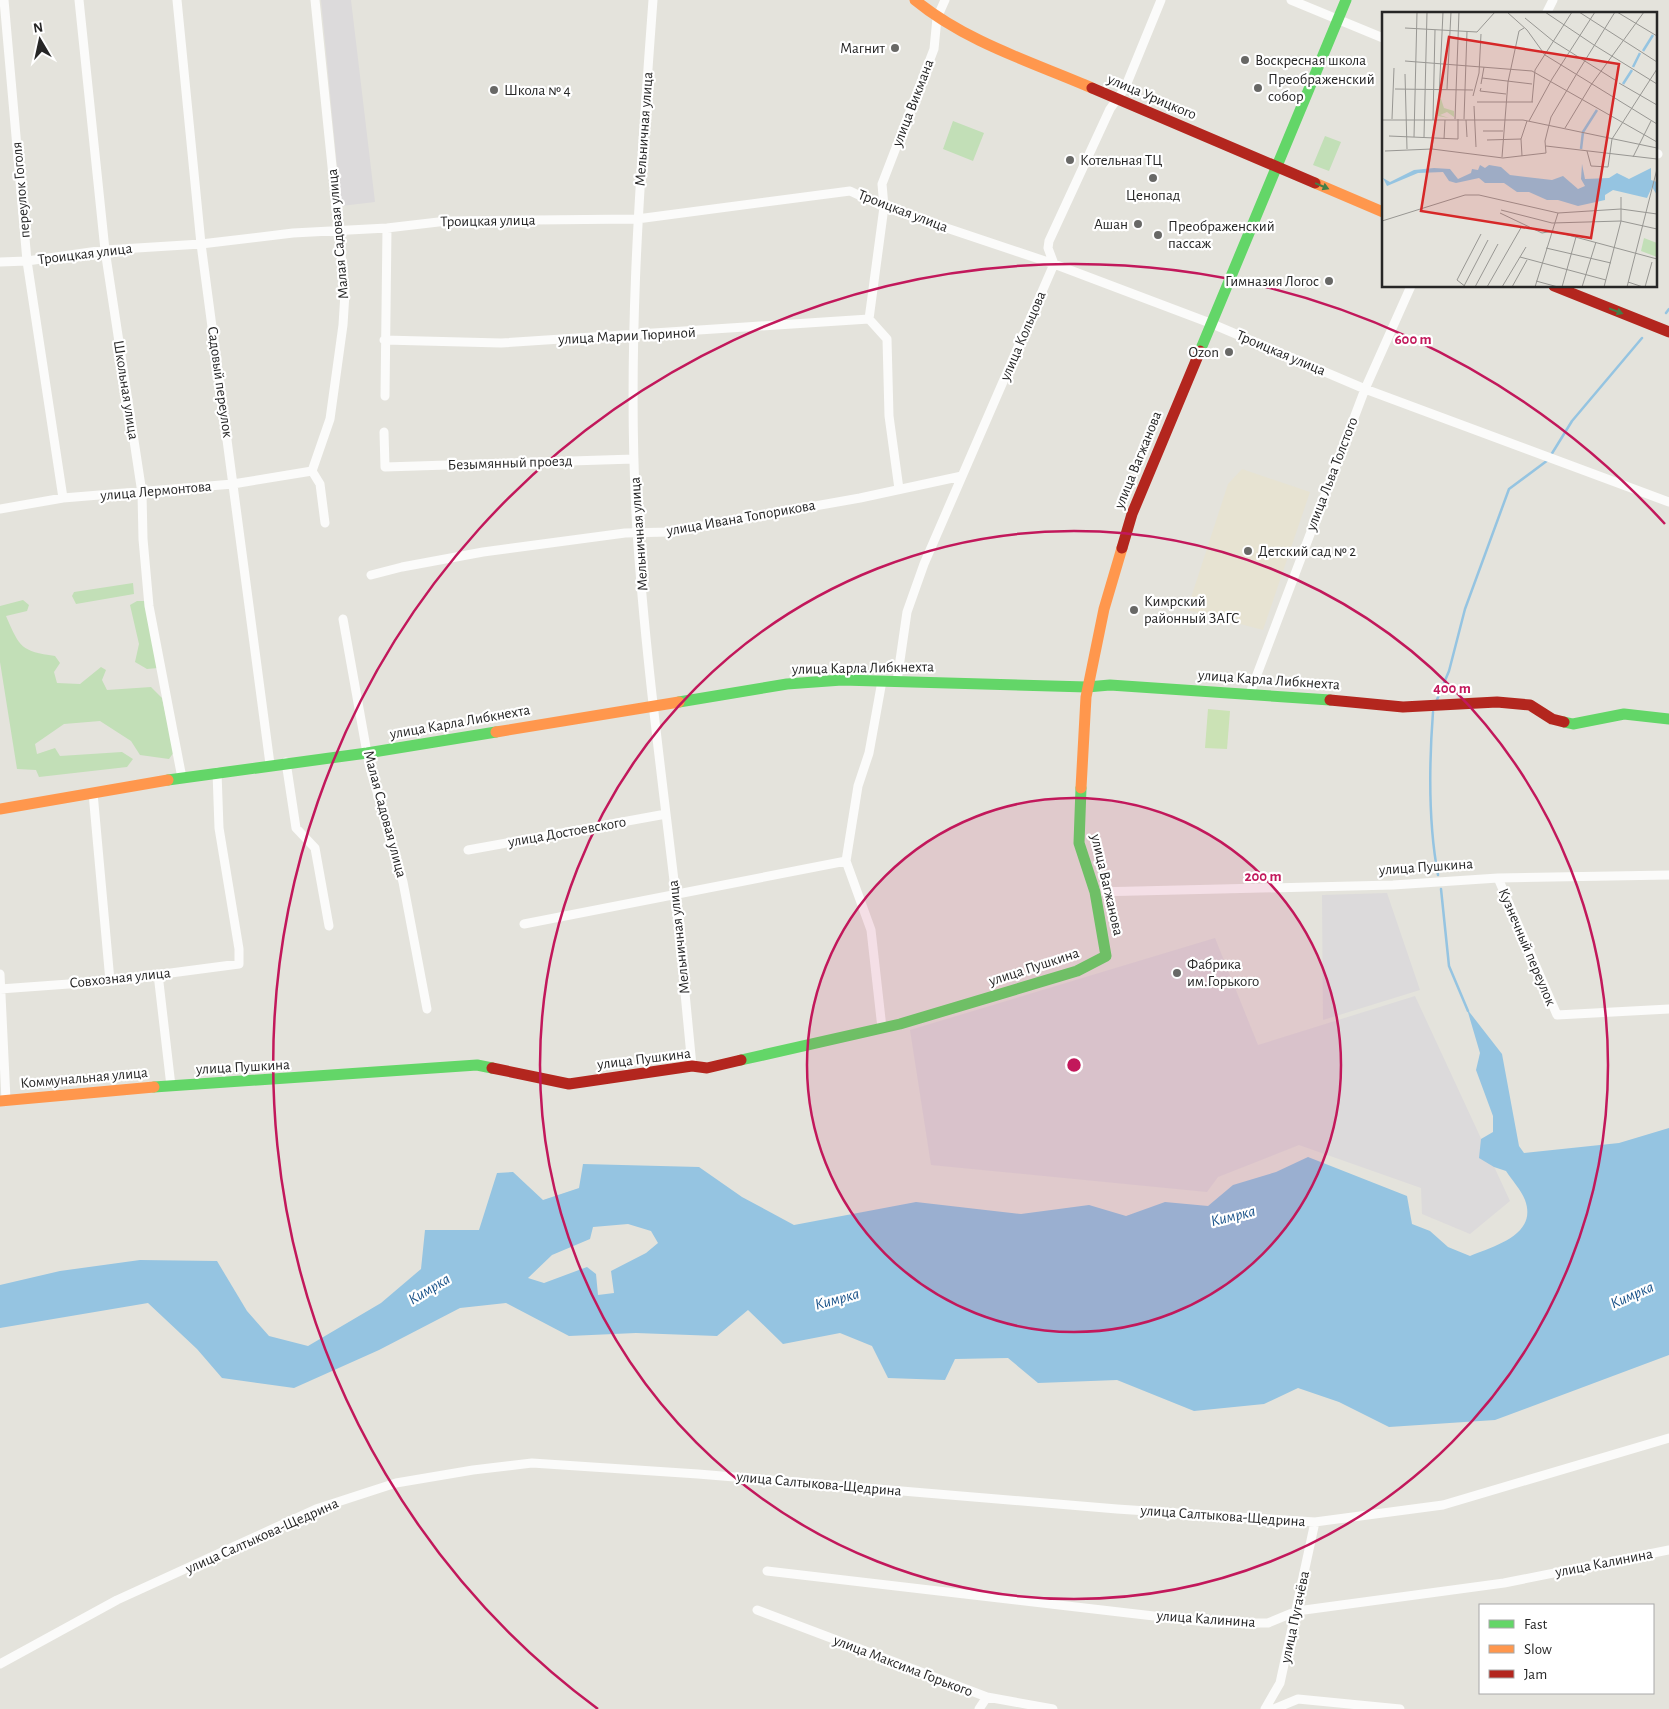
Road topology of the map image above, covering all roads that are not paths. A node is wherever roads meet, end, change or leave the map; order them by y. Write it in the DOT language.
graph roads {
  1 [pos="4,0"];
  2 [pos="78,0"];
  3 [pos="177,0"];
  4 [pos="315,0"];
  5 [pos="653,0"];
  6 [pos="915,0"];
  7 [pos="945,0"];
  8 [pos="1161,0"];
  9 [pos="1291,0"];
  10 [pos="1346,0"];
  11 [pos="1553,0"];
  12 [pos="1547,12"];
  13 [pos="937,18"];
  14 [pos="1339,19"];
  15 [pos="1382,38"];
  16 [pos="1117,98"];
  17 [pos="1277,167"];
  18 [pos="884,207"];
  19 [pos="1382,212"];
  20 [pos="637,218"];
  21 [pos="387,228"];
  22 [pos="340,230"];
  23 [pos="201,244"];
  24 [pos="105,250"];
  25 [pos="28,261"];
  26 [pos="0,262"];
  27 [pos="1054,264"];
  28 [pos="1410,288"];
  29 [pos="1559,288"];
  30 [pos="868,319"];
  31 [pos="1210,323"];
  32 [pos="1669,332"];
  33 [pos="633,336"];
  34 [pos="384,340"];
  35 [pos="1365,389"];
  36 [pos="385,396"];
  37 [pos="384,432"];
  38 [pos="634,459"];
  39 [pos="312,472"];
  40 [pos="962,476"];
  41 [pos="233,484"];
  42 [pos="899,489"];
  43 [pos="142,493"];
  44 [pos="63,498"];
  45 [pos="1669,502"];
  46 [pos="0,509"];
  47 [pos="324,523"];
  48 [pos="637,532"];
  49 [pos="371,576"];
  50 [pos="343,619"];
  51 [pos="882,681"];
  52 [pos="897,681"];
  53 [pos="1087,687"];
  54 [pos="1250,693"];
  55 [pos="653,705"];
  56 [pos="1669,719"];
  57 [pos="367,753"];
  58 [pos="286,762"];
  59 [pos="270,764"];
  60 [pos="216,772"];
  61 [pos="182,778"];
  62 [pos="93,793"];
  63 [pos="0,809"];
  64 [pos="666,814"];
  65 [pos="468,850"];
  66 [pos="846,861"];
  67 [pos="1669,875"];
  68 [pos="1498,878"];
  69 [pos="1095,892"];
  70 [pos="675,894"];
  71 [pos="524,924"];
  72 [pos="329,926"];
  73 [pos="1106,956"];
  74 [pos="0,974"];
  75 [pos="158,974"];
  76 [pos="110,981"];
  77 [pos="0,988"];
  78 [pos="1669,1009"];
  79 [pos="427,1010"];
  80 [pos="882,1028"];
  81 [pos="692,1066"];
  82 [pos="171,1086"];
  83 [pos="3,1101"];
  84 [pos="1669,1438"];
  85 [pos="1315,1522"];
  86 [pos="1669,1550"];
  87 [pos="767,1571"];
  88 [pos="756,1610"];
  89 [pos="1297,1611"];
  90 [pos="0,1664"];
  91 [pos="987,1697"];
  92 [pos="980,1709"];
  93 [pos="1053,1709"];
  94 [pos="1265,1709"];
  95 [pos="1274,1709"];
  96 [pos="1400,1709"];
  1 -- 25 [label="street, переулок Гоголя"];
  2 -- 24 [label="street, Школьная улица"];
  3 -- 23 [label="street, Садовый переулок"];
  4 -- 22 [label="street, Малая Садовая улица"];
  5 -- 20 [label="street, Мельничная улица"];
  6 -- 13 [label="street, улица Урицкого"];
  7 -- 13 [label="street, улица Викмана"];
  8 -- 16 [label="street"];
  9 -- 14 [label="street"];
  10 -- 14 [label="street, улица Вагжанова"];
  11 -- 12 [label="street"];
  13 -- 16 [label="street, улица Урицкого"];
  13 -- 18 [label="street, улица Викмана"];
  14 -- 15 [label="street"];
  14 -- 17 [label="street, улица Вагжанова"];
  16 -- 17 [label="street, улица Урицкого"];
  16 -- 27 [label="street"];
  17 -- 19 [label="street, улица Урицкого, one-way"];
  17 -- 31 [label="street, улица Вагжанова"];
  18 -- 20 [label="street, Троицкая улица"];
  18 -- 27 [label="street, Троицкая улица"];
  18 -- 30 [label="street, улица Викмана"];
  20 -- 21 [label="street, Троицкая улица"];
  20 -- 33 [label="street, Мельничная улица"];
  21 -- 22 [label="street, Троицкая улица"];
  21 -- 34 [label="street"];
  22 -- 23 [label="street, Троицкая улица"];
  22 -- 39 [label="street, Малая Садовая улица"];
  23 -- 24 [label="street, Троицкая улица"];
  23 -- 41 [label="street, Садовый переулок"];
  24 -- 25 [label="street, Троицкая улица"];
  24 -- 43 [label="street, Школьная улица"];
  25 -- 26 [label="street, Троицкая улица"];
  25 -- 44 [label="street, переулок Гоголя"];
  27 -- 31 [label="street, Троицкая улица"];
  27 -- 40 [label="street, улица Кольцова"];
  28 -- 35 [label="street, улица Льва Толстого"];
  29 -- 32 [label="street, one-way"];
  30 -- 33 [label="street, улица Марии Тюриной"];
  30 -- 42 [label="street"];
  31 -- 35 [label="street, Троицкая улица"];
  31 -- 53 [label="street, улица Вагжанова"];
  33 -- 34 [label="street, улица Марии Тюриной"];
  33 -- 38 [label="street, Мельничная улица"];
  34 -- 36 [label="street"];
  35 -- 45 [label="street, Троицкая улица"];
  35 -- 54 [label="street, улица Льва Толстого"];
  37 -- 38 [label="street, Безымянный проезд"];
  38 -- 48 [label="street, Мельничная улица"];
  39 -- 41 [label="street, улица Лермонтова"];
  39 -- 47 [label="street"];
  40 -- 42 [label="street, улица Ивана Топорикова"];
  40 -- 52 [label="street, улица Кольцова"];
  41 -- 43 [label="street, улица Лермонтова"];
  41 -- 59 [label="street, Садовый переулок"];
  42 -- 48 [label="street, улица Ивана Топорикова"];
  43 -- 44 [label="street, улица Лермонтова"];
  43 -- 61 [label="street, Школьная улица"];
  44 -- 46 [label="street, улица Лермонтова"];
  48 -- 49 [label="street, улица Ивана Топорикова"];
  48 -- 55 [label="street, Мельничная улица"];
  50 -- 57 [label="street, Малая Садовая улица"];
  51 -- 52 [label="street, улица Карла Либкнехта"];
  51 -- 55 [label="street, улица Карла Либкнехта"];
  51 -- 66 [label="street"];
  52 -- 53 [label="street, улица Карла Либкнехта"];
  53 -- 54 [label="street, улица Карла Либкнехта"];
  53 -- 69 [label="street, улица Вагжанова"];
  54 -- 56 [label="street, улица Карла Либкнехта"];
  55 -- 57 [label="street, улица Карла Либкнехта"];
  55 -- 64 [label="street, Мельничная улица"];
  57 -- 58 [label="street, улица Карла Либкнехта"];
  57 -- 79 [label="street, Малая Садовая улица"];
  58 -- 59 [label="street, улица Карла Либкнехта"];
  58 -- 72 [label="street"];
  59 -- 60 [label="street, улица Карла Либкнехта"];
  60 -- 61 [label="street, улица Карла Либкнехта"];
  60 -- 75 [label="street, Совхозная улица"];
  61 -- 62 [label="street, улица Карла Либкнехта"];
  62 -- 63 [label="street, улица Карла Либкнехта"];
  62 -- 76 [label="street"];
  64 -- 65 [label="street, улица Достоевского"];
  64 -- 70 [label="street, Мельничная улица"];
  66 -- 70 [label="street"];
  66 -- 80 [label="street"];
  67 -- 68 [label="street, улица Пушкина"];
  68 -- 69 [label="street, улица Пушкина"];
  68 -- 78 [label="street, Кузнечный переулок"];
  69 -- 73 [label="street, улица Вагжанова"];
  70 -- 71 [label="street"];
  70 -- 81 [label="street, Мельничная улица"];
  73 -- 80 [label="street, улица Пушкина"];
  74 -- 77 [label="street"];
  75 -- 76 [label="street, Совхозная улица"];
  75 -- 82 [label="street"];
  76 -- 77 [label="street, Совхозная улица"];
  77 -- 83 [label="street"];
  80 -- 81 [label="street, улица Пушкина"];
  81 -- 82 [label="street, улица Пушкина"];
  82 -- 83 [label="street, Коммунальная улица"];
  84 -- 85 [label="street, улица Салтыкова-Щедрина"];
  85 -- 89 [label="street, улица Пугачёва"];
  85 -- 90 [label="street, улица Салтыкова-Щедрина"];
  86 -- 89 [label="street, улица Калинина"];
  87 -- 89 [label="street, улица Калинина"];
  88 -- 91 [label="street, улица Максима Горького"];
  89 -- 94 [label="street, улица Пугачёва"];
  91 -- 92 [label="street"];
  91 -- 93 [label="street, улица Максима Горького"];
  95 -- 96 [label="street"];
}
